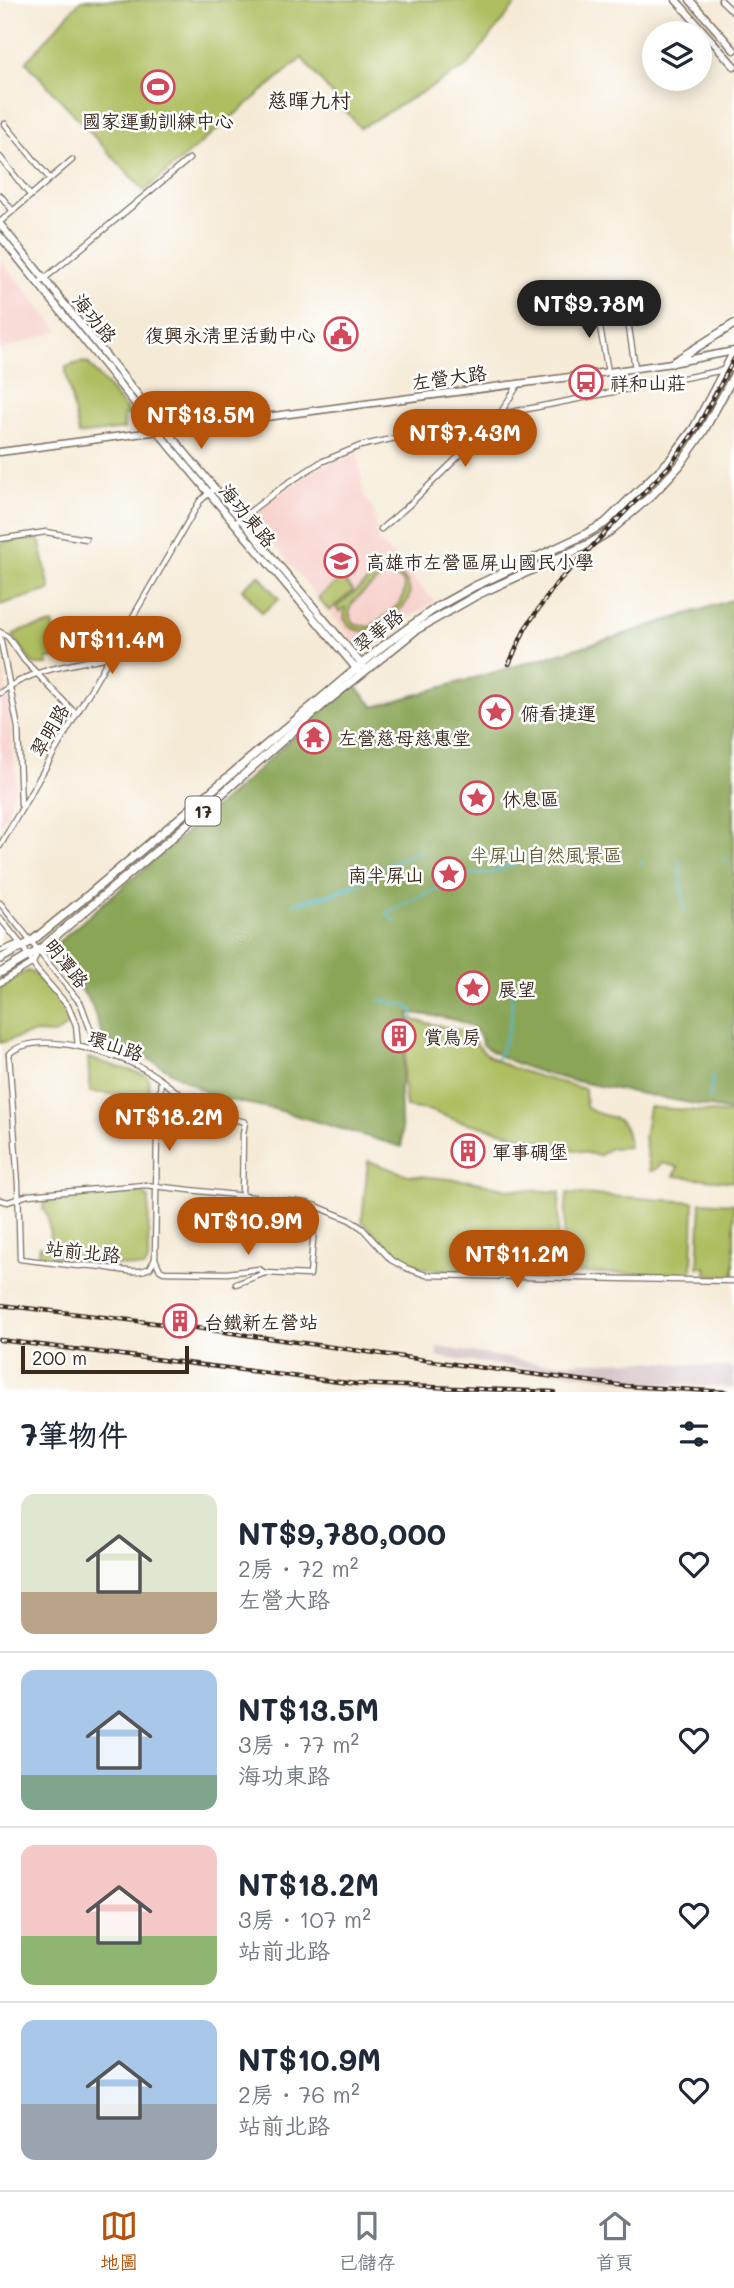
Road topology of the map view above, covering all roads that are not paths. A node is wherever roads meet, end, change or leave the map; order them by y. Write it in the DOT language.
graph roads {
  1 [pos="676,0"];
  2 [pos="690,0"];
  3 [pos="721,0"];
  4 [pos="734,13"];
  5 [pos="734,50"];
  6 [pos="734,66"];
  7 [pos="5,124"];
  8 [pos="0,157"];
  9 [pos="189,159"];
  10 [pos="72,160"];
  11 [pos="50,178"];
  12 [pos="0,195"];
  13 [pos="30,195"];
  14 [pos="13,211"];
  15 [pos="0,223"];
  16 [pos="0,236"];
  17 [pos="41,282"];
  18 [pos="625,302"];
  19 [pos="596,305"];
  20 [pos="734,324"];
  21 [pos="734,351"];
  22 [pos="672,363"];
  23 [pos="635,368"];
  24 [pos="730,369"];
  25 [pos="608,372"];
  26 [pos="734,375"];
  27 [pos="519,383"];
  28 [pos="502,414"];
  29 [pos="167,430"];
  30 [pos="158,432"];
  31 [pos="0,452"];
  32 [pos="212,491"];
  33 [pos="237,521"];
  34 [pos="381,529"];
  35 [pos="0,539"];
  36 [pos="86,540"];
  37 [pos="0,634"];
  38 [pos="109,657"];
  39 [pos="361,669"];
  40 [pos="36,673"];
  41 [pos="10,685"];
  42 [pos="0,693"];
  43 [pos="75,713"];
  44 [pos="21,808"];
  45 [pos="0,846"];
  46 [pos="0,903"];
  47 [pos="0,919"];
  48 [pos="32,941"];
  49 [pos="21,945"];
  50 [pos="39,950"];
  51 [pos="0,951"];
  52 [pos="0,959"];
  53 [pos="31,959"];
  54 [pos="0,973"];
  55 [pos="0,982"];
  56 [pos="78,1046"];
  57 [pos="93,1049"];
  58 [pos="0,1053"];
  59 [pos="9,1054"];
  60 [pos="161,1080"];
  61 [pos="156,1185"];
  62 [pos="242,1196"];
  63 [pos="18,1199"];
  64 [pos="0,1200"];
  65 [pos="316,1206"];
  66 [pos="155,1259"];
  67 [pos="265,1273"];
  68 [pos="734,1281"];
  69 [pos="236,1284"];
  1 -- 6 [label="street"];
  2 -- 5 [label="street"];
  3 -- 4 [label="street"];
  7 -- 11 [label="street"];
  8 -- 13 [label="street"];
  9 -- 17 [label="street"];
  10 -- 11 [label="street"];
  11 -- 13 [label="street"];
  12 -- 14 [label="street"];
  13 -- 14 [label="street"];
  14 -- 15 [label="street"];
  15 -- 17 [label="street, 海功路"];
  16 -- 17 [label="street, 海功路"];
  17 -- 29 [label="street, 海功路"];
  17 -- 30 [label="street, 海功路"];
  18 -- 23 [label="street"];
  19 -- 25 [label="street"];
  20 -- 22 [label="main road"];
  21 -- 22 [label="street, 左營大路"];
  21 -- 24 [label="main road, 翠華路 / 17"];
  22 -- 23 [label="street, 左營大路"];
  23 -- 25 [label="street, 左營大路"];
  24 -- 28 [label="street"];
  24 -- 39 [label="main road, 翠華路 / 17"];
  25 -- 27 [label="street, 左營大路"];
  26 -- 39 [label="main road, 翠華路 / 17"];
  27 -- 28 [label="street"];
  27 -- 29 [label="street, 左營大路"];
  28 -- 33 [label="street"];
  28 -- 34 [label="street"];
  29 -- 30 [label="street, 左營大路"];
  29 -- 32 [label="street, 海功東路"];
  30 -- 31 [label="street, 左營大路"];
  30 -- 32 [label="street, 海功東路"];
  32 -- 33 [label="street, 海功東路"];
  32 -- 38 [label="street, 翠明路"];
  33 -- 39 [label="street, 海功東路"];
  35 -- 36 [label="street"];
  37 -- 40 [label="street"];
  37 -- 41 [label="street"];
  38 -- 40 [label="street"];
  38 -- 43 [label="street, 翠明路"];
  39 -- 48 [label="main road, 翠華路 / 17"];
  39 -- 50 [label="main road, 翠華路 / 17"];
  40 -- 41 [label="street"];
  40 -- 43 [label="street"];
  41 -- 42 [label="street"];
  41 -- 44 [label="street"];
  43 -- 44 [label="street, 翠明路"];
  44 -- 45 [label="street, 翠明路"];
  46 -- 48 [label="street, 明潭路"];
  47 -- 49 [label="street, 明潭路"];
  48 -- 49 [label="main road, 翠華路 / 17"];
  48 -- 50 [label="street, 明潭路"];
  49 -- 51 [label="street, 翠華路"];
  49 -- 52 [label="main road, 翠華路 / 17"];
  49 -- 53 [label="street, 明潭路"];
  50 -- 53 [label="main road, 翠華路 / 17"];
  50 -- 57 [label="street, 明潭路"];
  53 -- 54 [label="main road, 翠華路 / 17"];
  53 -- 55 [label="street, 翠華路"];
  53 -- 56 [label="street, 明潭路"];
  56 -- 57 [label="street, 環山路"];
  56 -- 59 [label="street, 環山路"];
  57 -- 60 [label="street, 環山路"];
  58 -- 59 [label="street"];
  59 -- 63 [label="street"];
  60 -- 61 [label="street"];
  60 -- 62 [label="street, 環山路"];
  61 -- 62 [label="street"];
  61 -- 63 [label="street"];
  61 -- 66 [label="street"];
  62 -- 65 [label="street"];
  63 -- 64 [label="street"];
  63 -- 66 [label="street, 站前北路"];
  65 -- 67 [label="street"];
  65 -- 68 [label="street"];
  66 -- 67 [label="street"];
  67 -- 69 [label="street"];
}
